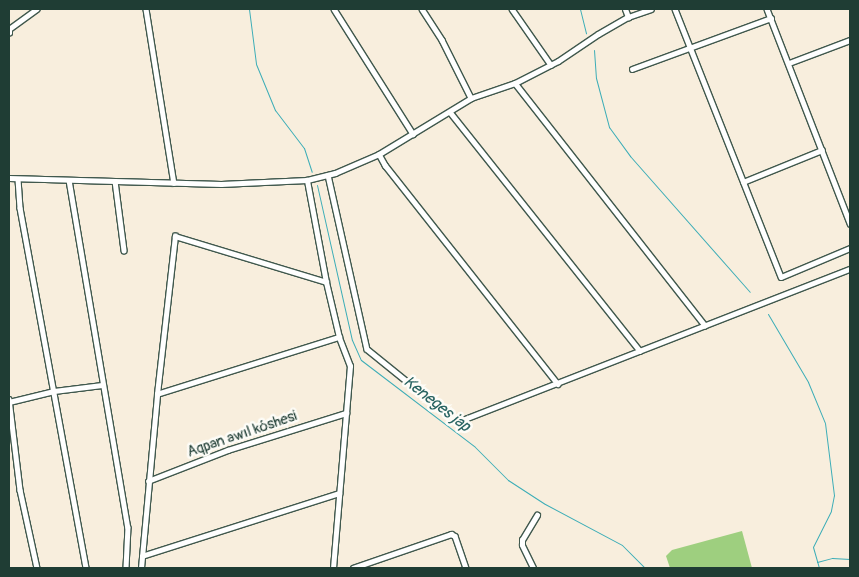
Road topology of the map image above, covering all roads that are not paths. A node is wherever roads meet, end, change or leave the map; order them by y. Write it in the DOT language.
graph roads {
  1 [pos="37,9"];
  2 [pos="146,9"];
  3 [pos="334,9"];
  4 [pos="422,9"];
  5 [pos="512,9"];
  6 [pos="625,9"];
  7 [pos="651,9"];
  8 [pos="675,9"];
  9 [pos="768,9"];
  10 [pos="628,17"];
  11 [pos="771,18"];
  12 [pos="9,33"];
  13 [pos="850,40"];
  14 [pos="691,46"];
  15 [pos="789,64"];
  16 [pos="552,65"];
  17 [pos="632,68"];
  18 [pos="515,83"];
  19 [pos="471,98"];
  20 [pos="450,112"];
  21 [pos="413,134"];
  22 [pos="822,150"];
  23 [pos="379,154"];
  24 [pos="328,175"];
  25 [pos="9,178"];
  26 [pos="18,179"];
  27 [pos="69,180"];
  28 [pos="307,180"];
  29 [pos="115,181"];
  30 [pos="743,182"];
  31 [pos="174,183"];
  32 [pos="850,223"];
  33 [pos="850,248"];
  34 [pos="124,250"];
  35 [pos="850,269"];
  36 [pos="326,282"];
  37 [pos="704,325"];
  38 [pos="339,337"];
  39 [pos="640,351"];
  40 [pos="558,384"];
  41 [pos="102,385"];
  42 [pos="54,391"];
  43 [pos="156,394"];
  44 [pos="9,401"];
  45 [pos="346,413"];
  46 [pos="148,481"];
  47 [pos="340,493"];
  48 [pos="537,515"];
  49 [pos="142,556"];
  50 [pos="36,568"];
  51 [pos="86,568"];
  52 [pos="126,568"];
  53 [pos="141,568"];
  54 [pos="333,568"];
  55 [pos="354,568"];
  56 [pos="466,568"];
  57 [pos="533,568"];
  1 -- 12 [label="street"];
  2 -- 31 [label="street"];
  3 -- 21 [label="street"];
  4 -- 19 [label="street"];
  5 -- 16 [label="street"];
  6 -- 10 [label="street"];
  7 -- 10 [label="street"];
  8 -- 14 [label="street"];
  9 -- 11 [label="street"];
  10 -- 16 [label="street"];
  11 -- 14 [label="street"];
  11 -- 15 [label="street"];
  13 -- 15 [label="street"];
  14 -- 17 [label="street"];
  14 -- 30 [label="street"];
  15 -- 22 [label="street"];
  16 -- 18 [label="street"];
  18 -- 19 [label="street"];
  18 -- 37 [label="street"];
  19 -- 20 [label="street"];
  20 -- 21 [label="street"];
  20 -- 39 [label="street"];
  21 -- 23 [label="street"];
  22 -- 30 [label="street"];
  22 -- 32 [label="street"];
  23 -- 24 [label="street"];
  23 -- 40 [label="street"];
  24 -- 28 [label="street"];
  24 -- 40 [label="street"];
  25 -- 26 [label="street"];
  26 -- 27 [label="street"];
  26 -- 42 [label="street"];
  27 -- 29 [label="street"];
  27 -- 41 [label="street"];
  28 -- 31 [label="street"];
  28 -- 36 [label="street"];
  29 -- 31 [label="street"];
  29 -- 34 [label="street"];
  30 -- 33 [label="street"];
  35 -- 37 [label="street"];
  36 -- 38 [label="street"];
  36 -- 43 [label="street"];
  37 -- 39 [label="street"];
  38 -- 43 [label="street"];
  38 -- 45 [label="street"];
  39 -- 40 [label="street"];
  41 -- 42 [label="street"];
  41 -- 52 [label="street"];
  42 -- 44 [label="street"];
  42 -- 51 [label="street"];
  43 -- 46 [label="street"];
  44 -- 50 [label="street"];
  45 -- 46 [label="street, Aqpan awıl kóshesi"];
  45 -- 47 [label="street"];
  46 -- 49 [label="street"];
  47 -- 49 [label="street"];
  47 -- 54 [label="street"];
  48 -- 57 [label="street"];
  49 -- 53 [label="street"];
  55 -- 56 [label="street"];
}
